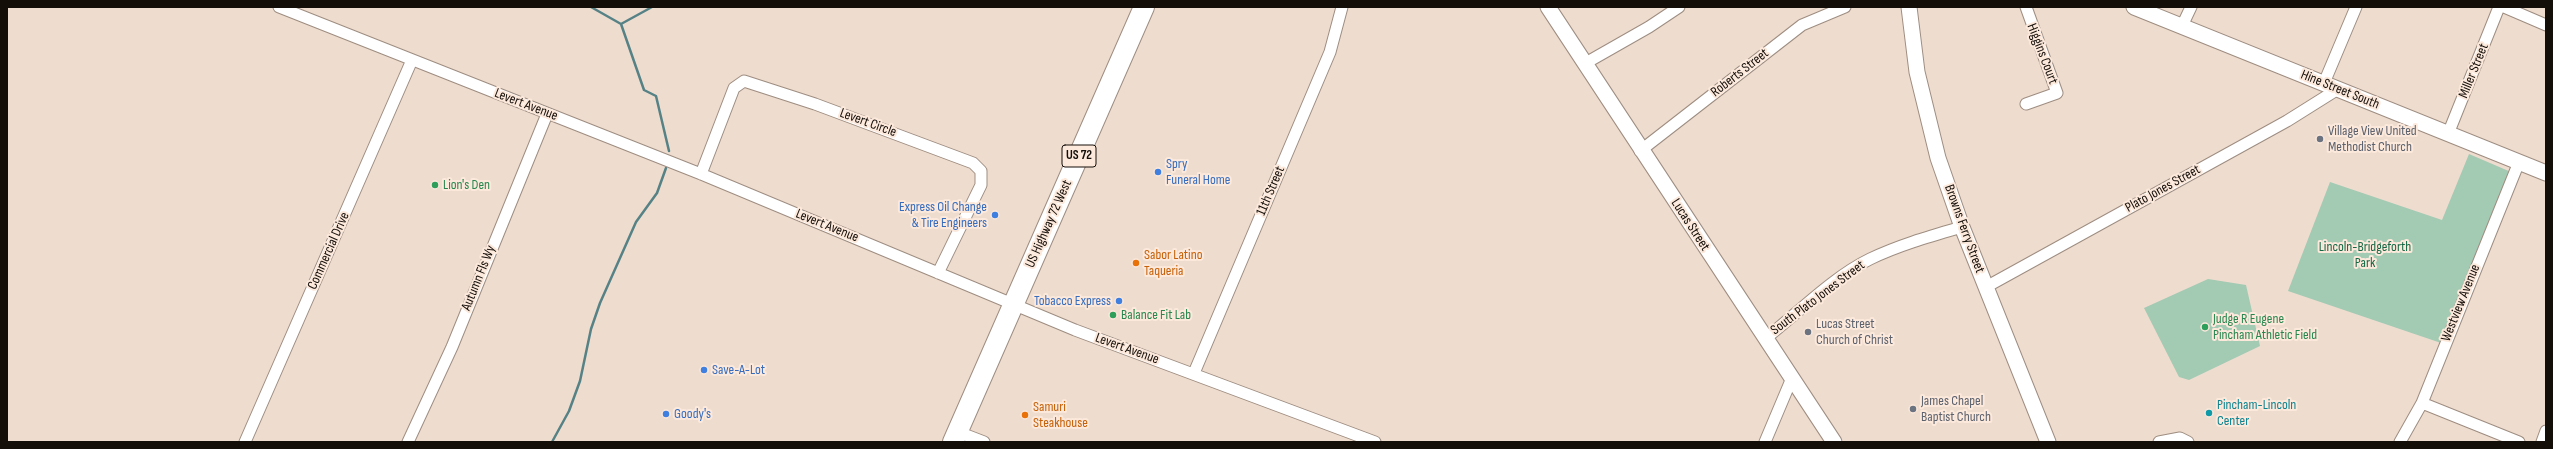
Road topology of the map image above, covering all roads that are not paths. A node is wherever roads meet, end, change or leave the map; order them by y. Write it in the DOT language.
graph roads {
  1 [pos="280,7"];
  2 [pos="1144,7"];
  3 [pos="1342,7"];
  4 [pos="1548,7"];
  5 [pos="1679,7"];
  6 [pos="1845,7"];
  7 [pos="1909,7"];
  8 [pos="2026,7"];
  9 [pos="2134,7"];
  10 [pos="2191,7"];
  11 [pos="2356,7"];
  12 [pos="2499,7"];
  13 [pos="2504,7"];
  14 [pos="2546,25"];
  15 [pos="2182,26"];
  16 [pos="412,60"];
  17 [pos="1584,64"];
  18 [pos="2324,83"];
  19 [pos="2338,89"];
  20 [pos="2026,104"];
  21 [pos="547,114"];
  22 [pos="2448,134"];
  23 [pos="1640,151"];
  24 [pos="2519,162"];
  25 [pos="2546,173"];
  26 [pos="701,174"];
  27 [pos="1962,227"];
  28 [pos="938,272"];
  29 [pos="1986,287"];
  30 [pos="1013,304"];
  31 [pos="1766,338"];
  32 [pos="1194,374"];
  33 [pos="1792,378"];
  34 [pos="2422,403"];
  35 [pos="2546,431"];
  36 [pos="955,437"];
  37 [pos="245,442"];
  38 [pos="408,442"];
  39 [pos="984,442"];
  40 [pos="1375,442"];
  41 [pos="1765,442"];
  42 [pos="1834,442"];
  43 [pos="2048,442"];
  44 [pos="2159,442"];
  45 [pos="2188,442"];
  46 [pos="2400,442"];
  47 [pos="2520,442"];
  48 [pos="2542,442"];
  1 -- 16 [label="street, Levert Avenue"];
  2 -- 30 [label="highway, US Highway 72 West / US 72"];
  3 -- 32 [label="street, 11th Street"];
  4 -- 17 [label="street, Lucas Street"];
  5 -- 17 [label="street"];
  6 -- 23 [label="street, Roberts Street"];
  7 -- 27 [label="street, Browns Ferry Street"];
  8 -- 20 [label="street, Higgins Court"];
  9 -- 15 [label="street, Hine Street South"];
  10 -- 15 [label="street"];
  11 -- 18 [label="street"];
  12 -- 22 [label="street, Miller Street"];
  13 -- 14 [label="street"];
  15 -- 18 [label="street, Hine Street South"];
  16 -- 21 [label="street, Levert Avenue"];
  16 -- 37 [label="street, Commercial Drive"];
  17 -- 23 [label="street, Lucas Street"];
  18 -- 19 [label="street, Hine Street South"];
  19 -- 22 [label="street, Hine Street South"];
  19 -- 29 [label="street, Plato Jones Street"];
  21 -- 26 [label="street, Levert Avenue"];
  21 -- 38 [label="street, Autumn Fls Wy"];
  22 -- 24 [label="street, Hine Street South"];
  23 -- 31 [label="street, Lucas Street"];
  24 -- 25 [label="street, Hine Street South"];
  24 -- 34 [label="street, Westview Avenue"];
  26 -- 28 [label="street, Levert Avenue"];
  26 -- 28 [label="street, Levert Circle"];
  27 -- 29 [label="street, Browns Ferry Street"];
  27 -- 31 [label="street, South Plato Jones Street"];
  28 -- 30 [label="street, Levert Avenue"];
  29 -- 43 [label="street, Browns Ferry Street"];
  30 -- 32 [label="street, Levert Avenue"];
  30 -- 36 [label="highway, US Highway 72 West / US 72"];
  31 -- 33 [label="street, Lucas Street"];
  32 -- 40 [label="street, Levert Avenue"];
  33 -- 41 [label="street"];
  33 -- 42 [label="street, Lucas Street"];
  34 -- 46 [label="street, Westview Avenue"];
  34 -- 47 [label="street"];
  35 -- 48 [label="street"];
  36 -- 39 [label="street"];
  44 -- 45 [label="street"];
}
